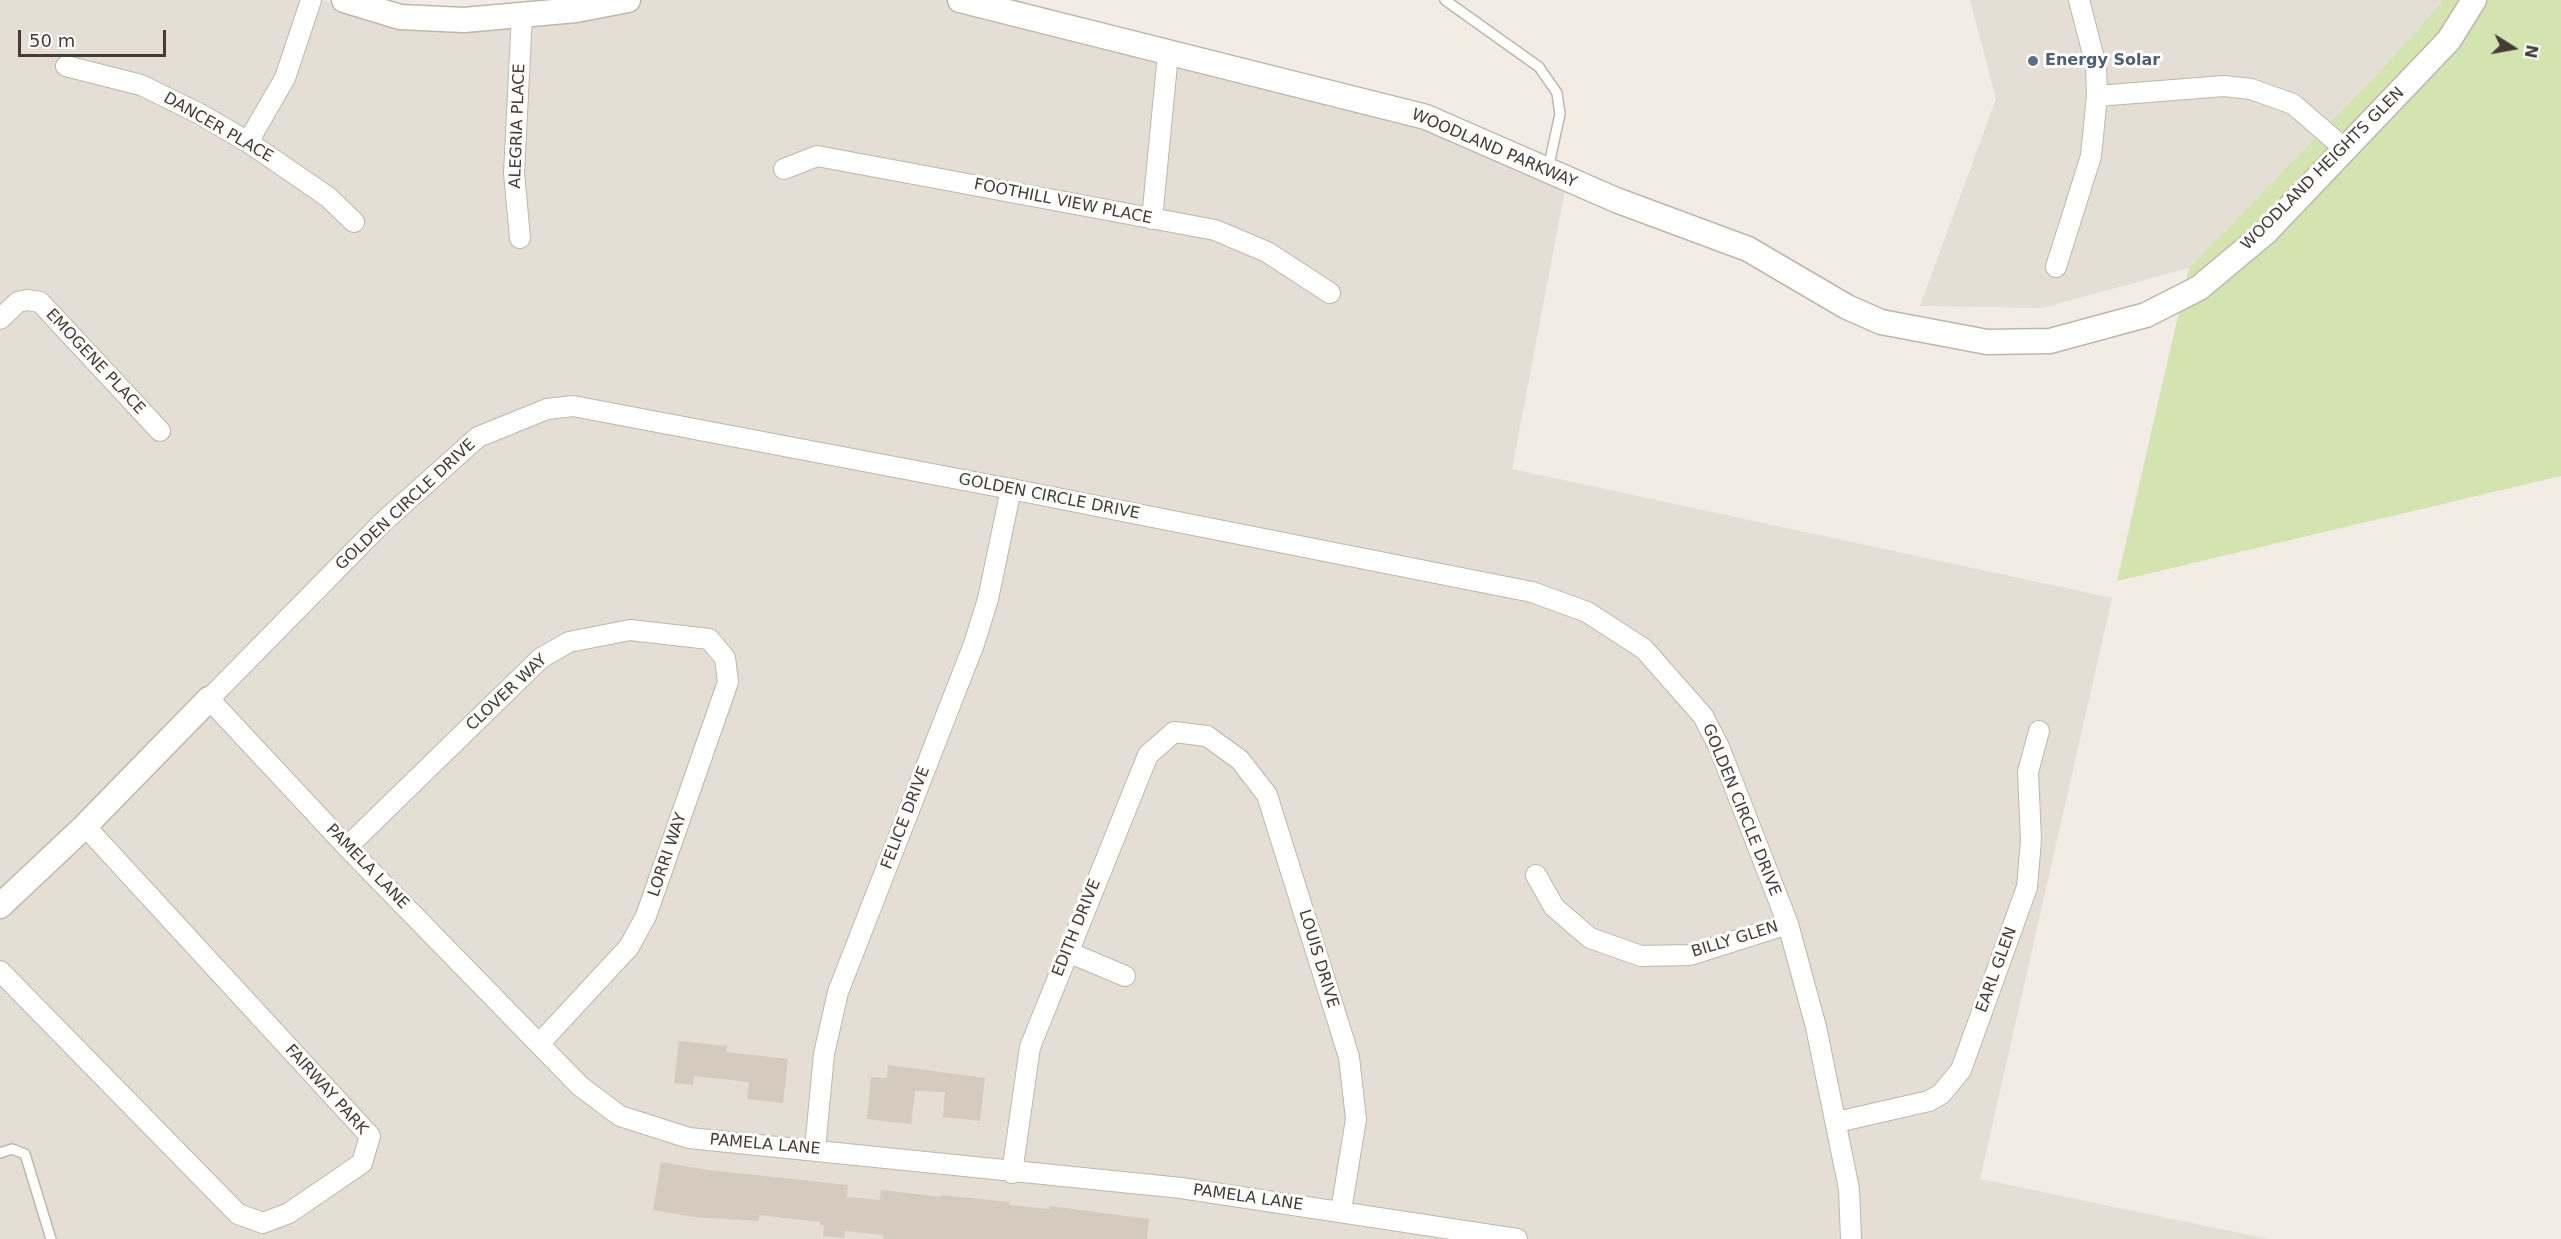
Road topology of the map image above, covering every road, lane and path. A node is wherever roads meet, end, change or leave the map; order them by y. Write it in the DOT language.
graph roads {
  1 [pos="311,0"];
  2 [pos="344,0"];
  3 [pos="628,0"];
  4 [pos="960,0"];
  5 [pos="1445,0"];
  6 [pos="2079,0"];
  7 [pos="2474,0"];
  8 [pos="522,15"];
  9 [pos="1168,54"];
  10 [pos="66,66"];
  11 [pos="2097,96"];
  12 [pos="248,142"];
  13 [pos="2345,149"];
  14 [pos="784,169"];
  15 [pos="1548,169"];
  16 [pos="1152,219"];
  17 [pos="354,222"];
  18 [pos="520,238"];
  19 [pos="2056,267"];
  20 [pos="1330,293"];
  21 [pos="0,319"];
  22 [pos="1939,333"];
  23 [pos="160,431"];
  24 [pos="1011,489"];
  25 [pos="709,639"];
  26 [pos="209,699"];
  27 [pos="2039,731"];
  28 [pos="1207,736"];
  29 [pos="85,826"];
  30 [pos="346,847"];
  31 [pos="1536,875"];
  32 [pos="0,906"];
  33 [pos="1788,924"];
  34 [pos="1068,952"];
  35 [pos="0,971"];
  36 [pos="1125,976"];
  37 [pos="539,1044"];
  38 [pos="1837,1122"];
  39 [pos="815,1149"];
  40 [pos="0,1153"];
  41 [pos="1012,1173"];
  42 [pos="1341,1211"];
  43 [pos="51,1239"];
  44 [pos="1517,1239"];
  45 [pos="1851,1239"];
  1 -- 12 [label="street"];
  2 -- 8 [label="street"];
  3 -- 8 [label="street"];
  4 -- 9 [label="street, WOODLAND PARKWAY"];
  5 -- 15 [label="lane"];
  6 -- 11 [label="street"];
  7 -- 13 [label="street, WOODLAND HEIGHTS GLEN"];
  8 -- 18 [label="street, ALEGRIA PLACE"];
  9 -- 15 [label="street, WOODLAND PARKWAY"];
  9 -- 16 [label="street"];
  10 -- 12 [label="street, DANCER PLACE"];
  11 -- 13 [label="street"];
  11 -- 19 [label="street"];
  12 -- 17 [label="street, DANCER PLACE"];
  13 -- 22 [label="street, WOODLAND HEIGHTS GLEN"];
  14 -- 16 [label="street, FOOTHILL VIEW PLACE"];
  15 -- 22 [label="street, WOODLAND PARKWAY"];
  16 -- 20 [label="street, FOOTHILL VIEW PLACE"];
  21 -- 23 [label="street, EMOGENE PLACE"];
  24 -- 26 [label="street, GOLDEN CIRCLE DRIVE"];
  24 -- 33 [label="street, GOLDEN CIRCLE DRIVE"];
  24 -- 39 [label="street, FELICE DRIVE"];
  25 -- 30 [label="street, CLOVER WAY"];
  25 -- 37 [label="street, LORRI WAY"];
  26 -- 29 [label="street, GOLDEN CIRCLE DRIVE"];
  26 -- 30 [label="street, PAMELA LANE"];
  27 -- 38 [label="street, EARL GLEN"];
  28 -- 34 [label="street, EDITH DRIVE"];
  28 -- 42 [label="street, LOUIS DRIVE"];
  29 -- 32 [label="street, GOLDEN CIRCLE DRIVE"];
  29 -- 35 [label="street, FAIRWAY PARK"];
  30 -- 37 [label="street, PAMELA LANE"];
  31 -- 33 [label="street, BILLY GLEN"];
  33 -- 38 [label="street, GOLDEN CIRCLE DRIVE"];
  34 -- 36 [label="street"];
  34 -- 41 [label="street, EDITH DRIVE"];
  37 -- 39 [label="street, PAMELA LANE"];
  38 -- 45 [label="street, GOLDEN CIRCLE DRIVE"];
  39 -- 41 [label="street, PAMELA LANE"];
  40 -- 43 [label="lane"];
  41 -- 42 [label="street, PAMELA LANE"];
  42 -- 44 [label="street, PAMELA LANE"];
}
